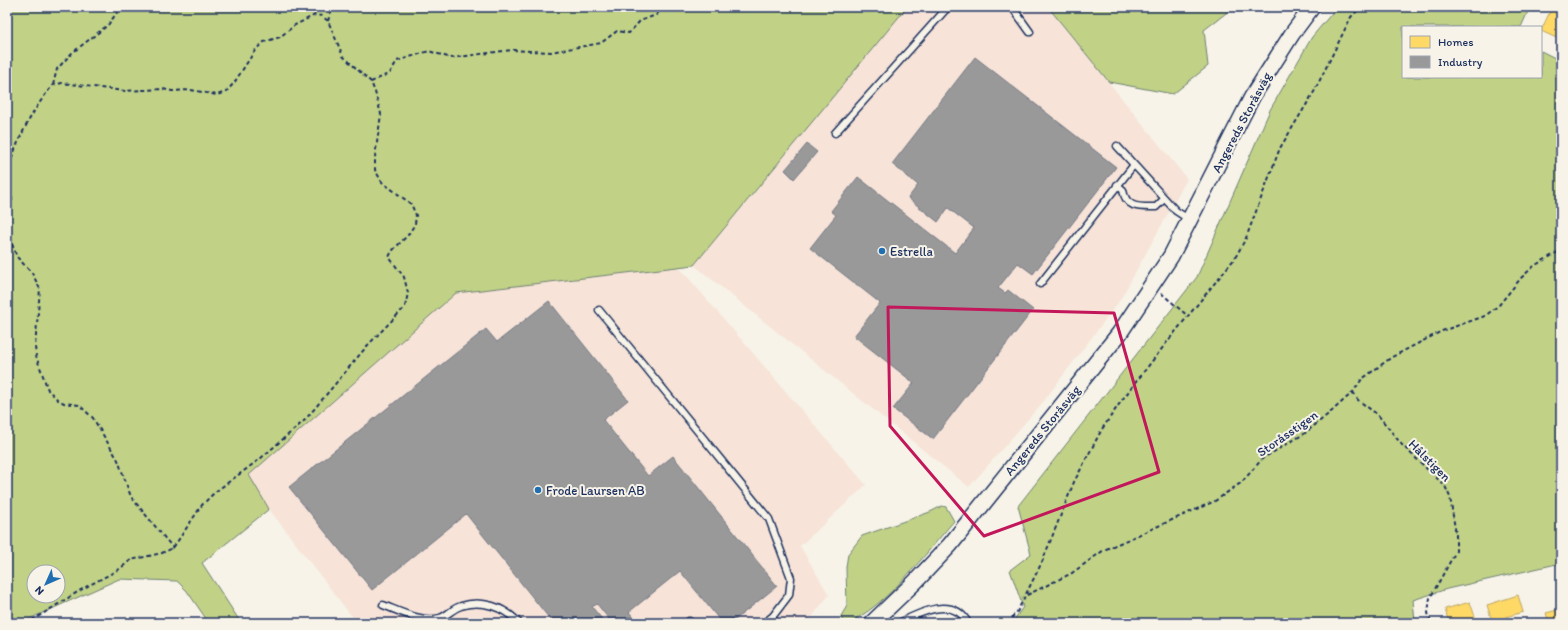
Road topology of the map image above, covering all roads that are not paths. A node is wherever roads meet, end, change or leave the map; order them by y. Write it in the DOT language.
graph roads {
  1 [pos="948,7"];
  2 [pos="1012,7"];
  3 [pos="1312,7"];
  4 [pos="1030,32"];
  5 [pos="835,134"];
  6 [pos="1117,146"];
  7 [pos="1133,166"];
  8 [pos="1117,185"];
  9 [pos="1164,199"];
  10 [pos="1191,220"];
  11 [pos="1040,284"];
  12 [pos="599,310"];
  13 [pos="383,605"];
  14 [pos="519,623"];
  15 [pos="764,623"];
  16 [pos="872,623"];
  17 [pos="899,623"];
  18 [pos="968,623"];
  1 -- 5 [label="lane"];
  2 -- 4 [label="lane"];
  3 -- 10 [label="street, Angereds Storåsväg"];
  6 -- 7 [label="lane"];
  7 -- 8 [label="lane"];
  7 -- 9 [label="lane"];
  8 -- 9 [label="lane"];
  8 -- 11 [label="lane"];
  9 -- 10 [label="lane"];
  10 -- 16 [label="street, Angereds Storåsväg"];
  12 -- 15 [label="lane"];
  13 -- 14 [label="lane"];
  17 -- 18 [label="lane"];
}
